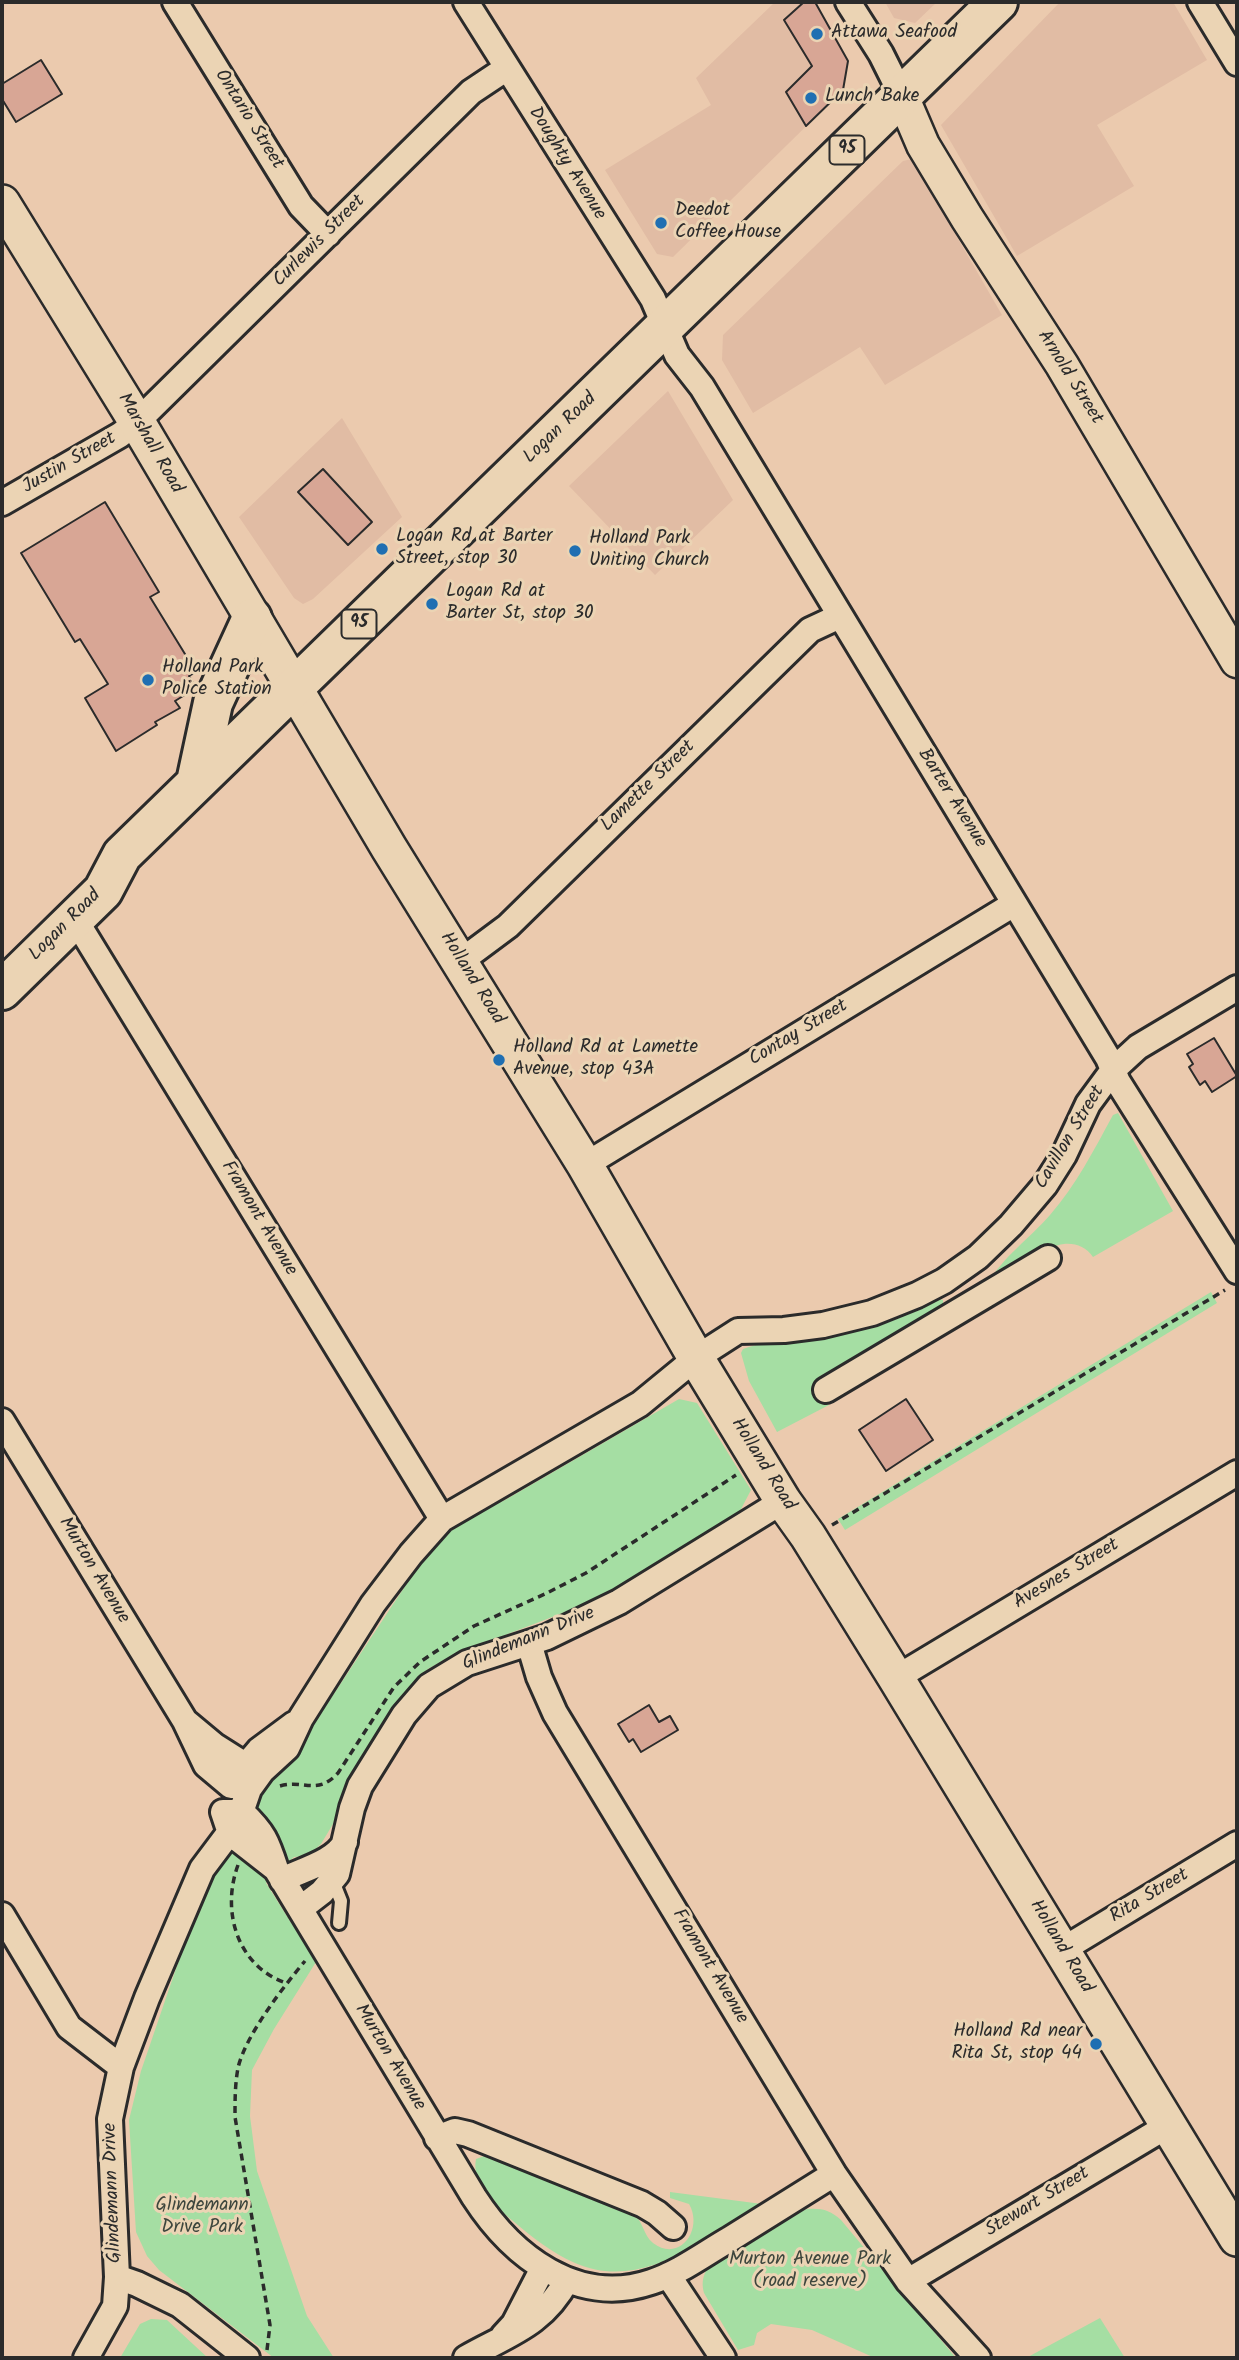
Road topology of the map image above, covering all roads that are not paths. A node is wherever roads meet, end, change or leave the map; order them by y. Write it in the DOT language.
graph roads {
  1 [pos="175,2"];
  2 [pos="466,2"];
  3 [pos="848,2"];
  4 [pos="999,2"];
  5 [pos="1200,2"];
  6 [pos="1237,63"];
  7 [pos="506,68"];
  8 [pos="902,96"];
  9 [pos="2,203"];
  10 [pos="328,234"];
  11 [pos="666,327"];
  12 [pos="137,422"];
  13 [pos="2,503"];
  14 [pos="839,616"];
  15 [pos="252,618"];
  16 [pos="1237,661"];
  17 [pos="293,688"];
  18 [pos="196,782"];
  19 [pos="122,855"];
  20 [pos="1014,904"];
  21 [pos="75,919"];
  22 [pos="2,953"];
  23 [pos="461,961"];
  24 [pos="1237,988"];
  25 [pos="2,990"];
  26 [pos="1113,1070"];
  27 [pos="585,1166"];
  28 [pos="1048,1258"];
  29 [pos="951,1276"];
  30 [pos="1232,1280"];
  31 [pos="970,1304"];
  32 [pos="696,1358"];
  33 [pos="826,1390"];
  34 [pos="2,1421"];
  35 [pos="1237,1473"];
  36 [pos="783,1501"];
  37 [pos="442,1519"];
  38 [pos="529,1643"];
  39 [pos="896,1678"];
  40 [pos="243,1779"];
  41 [pos="232,1819"];
  42 [pos="345,1842"];
  43 [pos="1237,1844"];
  44 [pos="279,1875"];
  45 [pos="333,1881"];
  46 [pos="300,1909"];
  47 [pos="2,1915"];
  48 [pos="339,1923"];
  49 [pos="1062,1950"];
  50 [pos="121,2067"];
  51 [pos="1168,2125"];
  52 [pos="437,2138"];
  53 [pos="834,2174"];
  54 [pos="1233,2223"];
  55 [pos="673,2227"];
  56 [pos="543,2268"];
  57 [pos="668,2275"];
  58 [pos="117,2277"];
  59 [pos="567,2280"];
  60 [pos="908,2281"];
  61 [pos="500,2339"];
  62 [pos="86,2358"];
  63 [pos="247,2358"];
  64 [pos="466,2358"];
  65 [pos="723,2358"];
  66 [pos="978,2358"];
  1 -- 10 [label="street, Ontario Street"];
  2 -- 7 [label="street, Doughty Avenue"];
  3 -- 8 [label="street"];
  4 -- 8 [label="main road, Logan Road / 95"];
  5 -- 6 [label="street"];
  7 -- 10 [label="street, Curlewis Street"];
  7 -- 11 [label="street, Doughty Avenue"];
  8 -- 11 [label="main road, Logan Road / 95"];
  8 -- 16 [label="street, Arnold Street"];
  9 -- 12 [label="main road, Marshall Road"];
  10 -- 12 [label="street, Curlewis Street"];
  11 -- 14 [label="street, Barter Avenue"];
  11 -- 17 [label="main road, Logan Road / 95"];
  12 -- 13 [label="street, Justin Street"];
  12 -- 15 [label="main road, Marshall Road"];
  14 -- 20 [label="street, Barter Avenue"];
  14 -- 23 [label="street, Lamette Street"];
  15 -- 17 [label="main road, Marshall Road"];
  15 -- 18 [label="main road"];
  17 -- 18 [label="main road, Logan Road / 95"];
  17 -- 23 [label="main road, Holland Road"];
  18 -- 19 [label="main road, Logan Road / 95"];
  19 -- 21 [label="main road, Logan Road / 95"];
  19 -- 22 [label="main road, Logan Road / 95"];
  20 -- 26 [label="street, Barter Avenue"];
  20 -- 27 [label="street, Contay Street"];
  21 -- 25 [label="main road, Logan Road / 95"];
  21 -- 37 [label="street, Framont Avenue"];
  23 -- 27 [label="main road, Holland Road"];
  24 -- 26 [label="street, Cavillon Street"];
  26 -- 29 [label="street, Cavillon Street"];
  26 -- 30 [label="street, Barter Avenue"];
  27 -- 32 [label="main road, Holland Road"];
  28 -- 31 [label="street"];
  29 -- 31 [label="street"];
  29 -- 32 [label="street, Cavillon Street"];
  31 -- 33 [label="street"];
  32 -- 36 [label="main road, Holland Road"];
  32 -- 37 [label="street"];
  34 -- 40 [label="street, Murton Avenue"];
  35 -- 39 [label="street, Avesnes Street"];
  36 -- 38 [label="street, Glindemann Drive"];
  36 -- 39 [label="main road, Holland Road"];
  37 -- 40 [label="street"];
  38 -- 42 [label="street, Glindemann Drive"];
  38 -- 53 [label="street, Framont Avenue"];
  39 -- 49 [label="main road, Holland Road"];
  40 -- 41 [label="street, Glindemann Drive"];
  41 -- 44 [label="street, Murton Avenue"];
  41 -- 50 [label="street, Glindemann Drive"];
  42 -- 44 [label="street"];
  42 -- 45 [label="street, Glindemann Drive"];
  43 -- 49 [label="street, Rita Street"];
  44 -- 46 [label="street, Murton Avenue"];
  45 -- 46 [label="street"];
  45 -- 48 [label="lane"];
  46 -- 52 [label="street, Murton Avenue"];
  47 -- 50 [label="street"];
  49 -- 51 [label="main road, Holland Road"];
  50 -- 58 [label="street, Glindemann Drive"];
  51 -- 54 [label="main road, Holland Road"];
  51 -- 60 [label="street, Stewart Street"];
  52 -- 55 [label="street"];
  52 -- 56 [label="street, Murton Avenue"];
  53 -- 57 [label="street, Murton Avenue"];
  53 -- 60 [label="street, Framont Avenue"];
  56 -- 59 [label="street, Murton Avenue"];
  56 -- 61 [label="street"];
  57 -- 59 [label="street, Murton Avenue"];
  57 -- 65 [label="street"];
  58 -- 62 [label="street, Glindemann Drive"];
  58 -- 63 [label="street"];
  59 -- 61 [label="street"];
  60 -- 66 [label="street"];
  61 -- 64 [label="street"];
}
